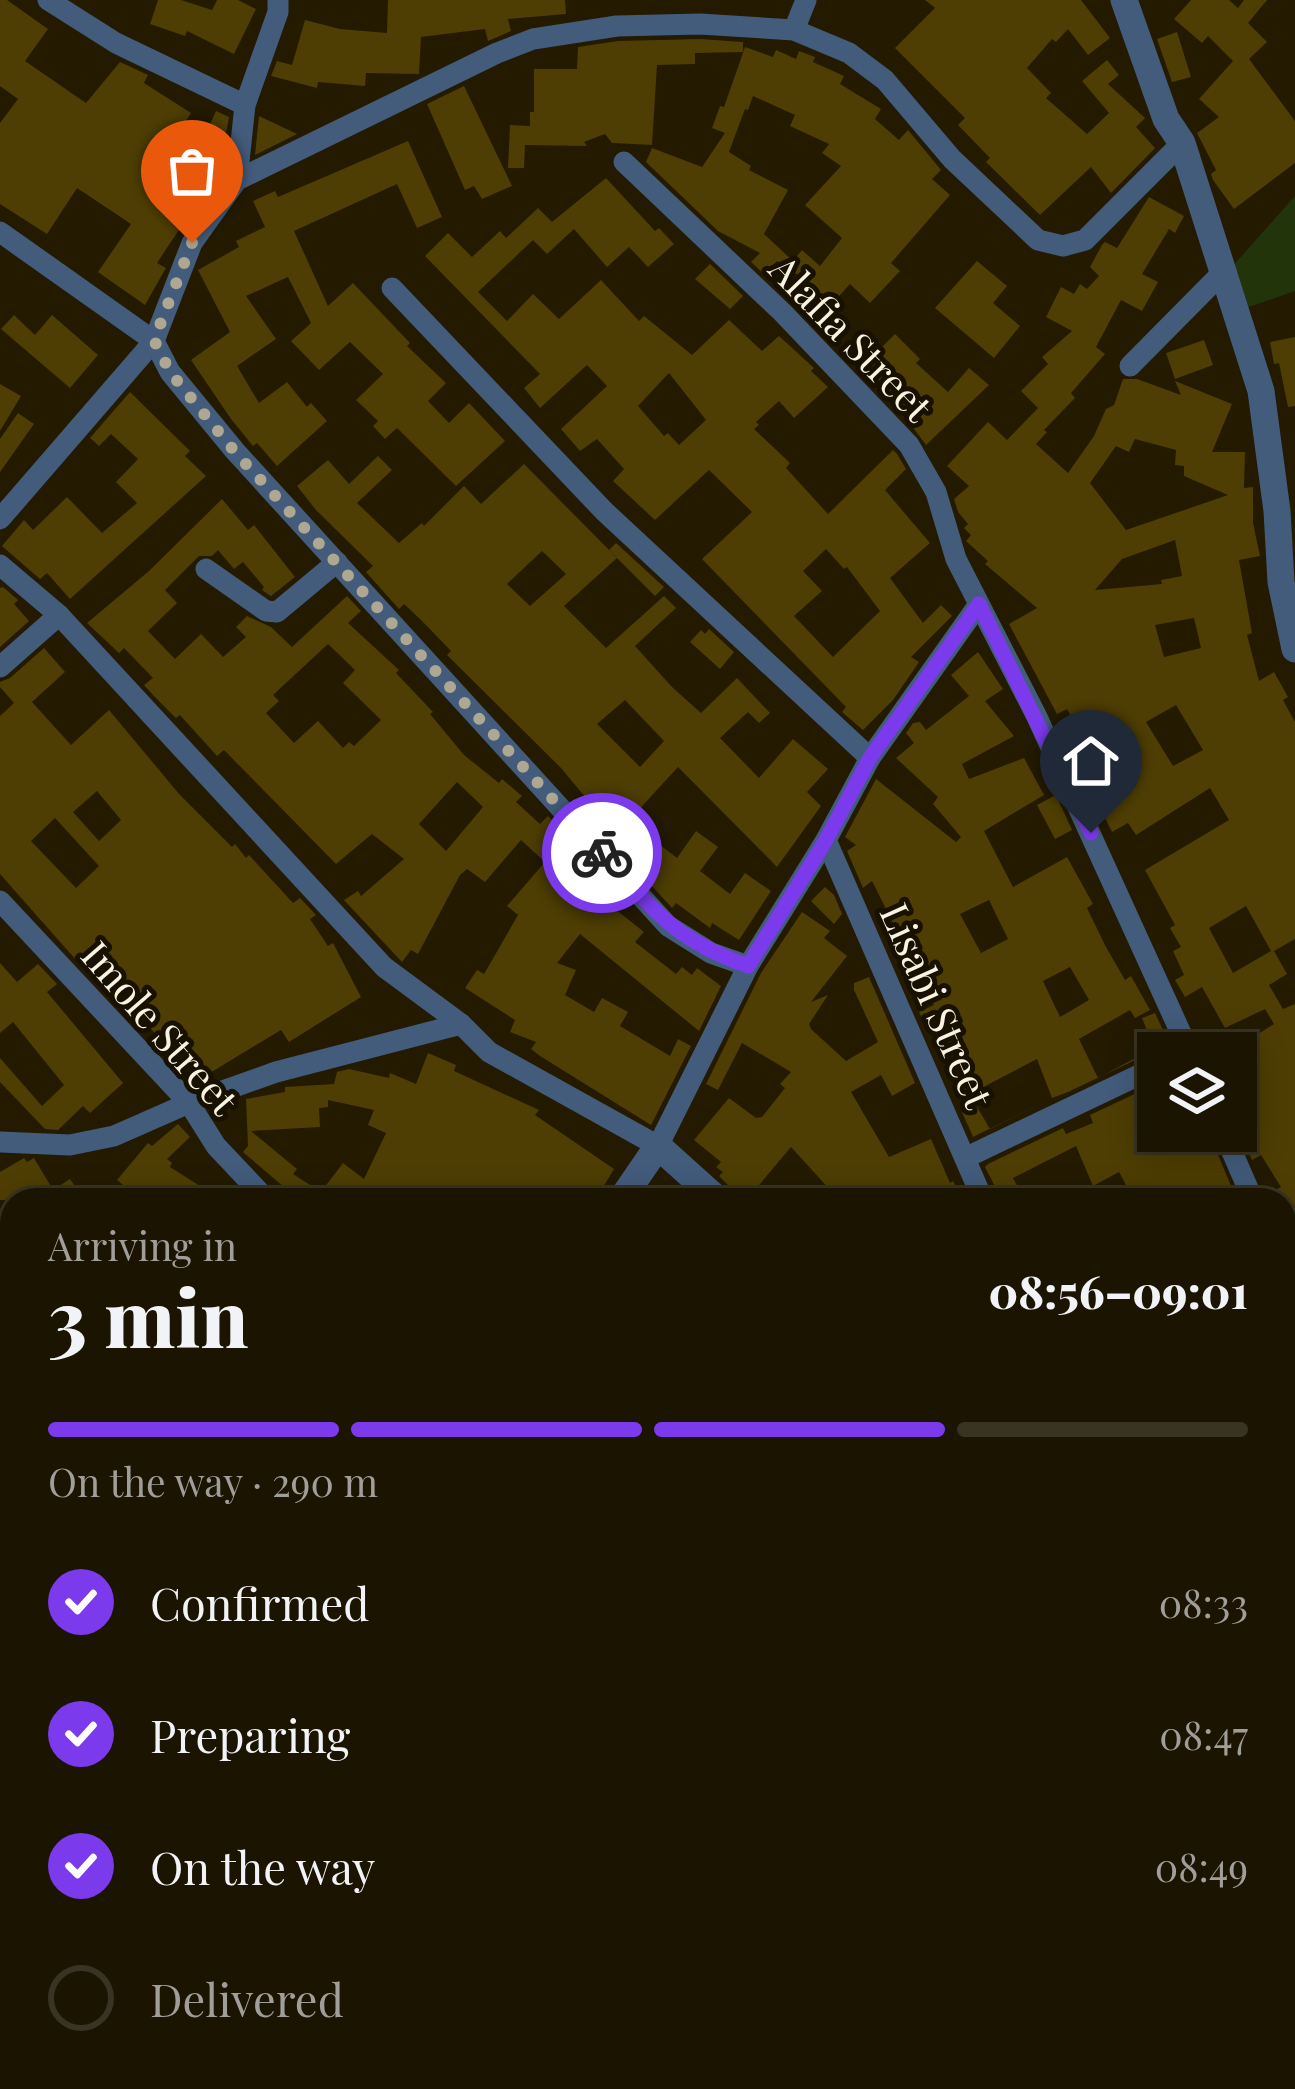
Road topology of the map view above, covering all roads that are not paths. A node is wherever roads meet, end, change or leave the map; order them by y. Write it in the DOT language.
graph roads {
  1 [pos="48,0"];
  2 [pos="278,0"];
  3 [pos="806,0"];
  4 [pos="1124,0"];
  5 [pos="794,30"];
  6 [pos="245,105"];
  7 [pos="1182,143"];
  8 [pos="624,162"];
  9 [pos="237,180"];
  10 [pos="0,232"];
  11 [pos="1223,272"];
  12 [pos="392,288"];
  13 [pos="154,340"];
  14 [pos="1130,366"];
  15 [pos="1286,509"];
  16 [pos="0,519"];
  17 [pos="337,562"];
  18 [pos="0,565"];
  19 [pos="206,569"];
  20 [pos="979,604"];
  21 [pos="59,616"];
  22 [pos="1295,649"];
  23 [pos="0,667"];
  24 [pos="870,758"];
  25 [pos="826,840"];
  26 [pos="0,901"];
  27 [pos="748,966"];
  28 [pos="461,1024"];
  29 [pos="1180,1032"];
  30 [pos="1137,1076"];
  31 [pos="189,1102"];
  32 [pos="0,1142"];
  33 [pos="658,1146"];
  34 [pos="1232,1152"];
  35 [pos="965,1158"];
  36 [pos="255,1188"];
  37 [pos="629,1188"];
  38 [pos="705,1188"];
  39 [pos="978,1188"];
  40 [pos="1247,1188"];
  1 -- 6 [label="street"];
  2 -- 6 [label="street"];
  3 -- 5 [label="street"];
  4 -- 7 [label="street"];
  5 -- 7 [label="street"];
  5 -- 9 [label="street"];
  6 -- 9 [label="street"];
  7 -- 11 [label="street"];
  8 -- 20 [label="street, Alafia Street"];
  9 -- 13 [label="street"];
  10 -- 13 [label="street"];
  11 -- 14 [label="street"];
  11 -- 15 [label="street"];
  12 -- 24 [label="street"];
  13 -- 16 [label="street"];
  13 -- 17 [label="street"];
  15 -- 22 [label="street"];
  17 -- 19 [label="street"];
  17 -- 27 [label="street"];
  18 -- 21 [label="street"];
  20 -- 24 [label="street"];
  20 -- 29 [label="street, Alafia Street"];
  21 -- 23 [label="street"];
  21 -- 28 [label="street"];
  24 -- 25 [label="street"];
  25 -- 27 [label="street"];
  25 -- 35 [label="street, Lisabi Street"];
  26 -- 31 [label="street, Imole Street"];
  27 -- 33 [label="street"];
  28 -- 31 [label="street"];
  28 -- 33 [label="street"];
  30 -- 35 [label="street"];
  31 -- 32 [label="street"];
  31 -- 36 [label="street, Imole Street"];
  33 -- 37 [label="street"];
  33 -- 38 [label="street"];
  34 -- 40 [label="street"];
  35 -- 39 [label="street, Lisabi Street"];
}
